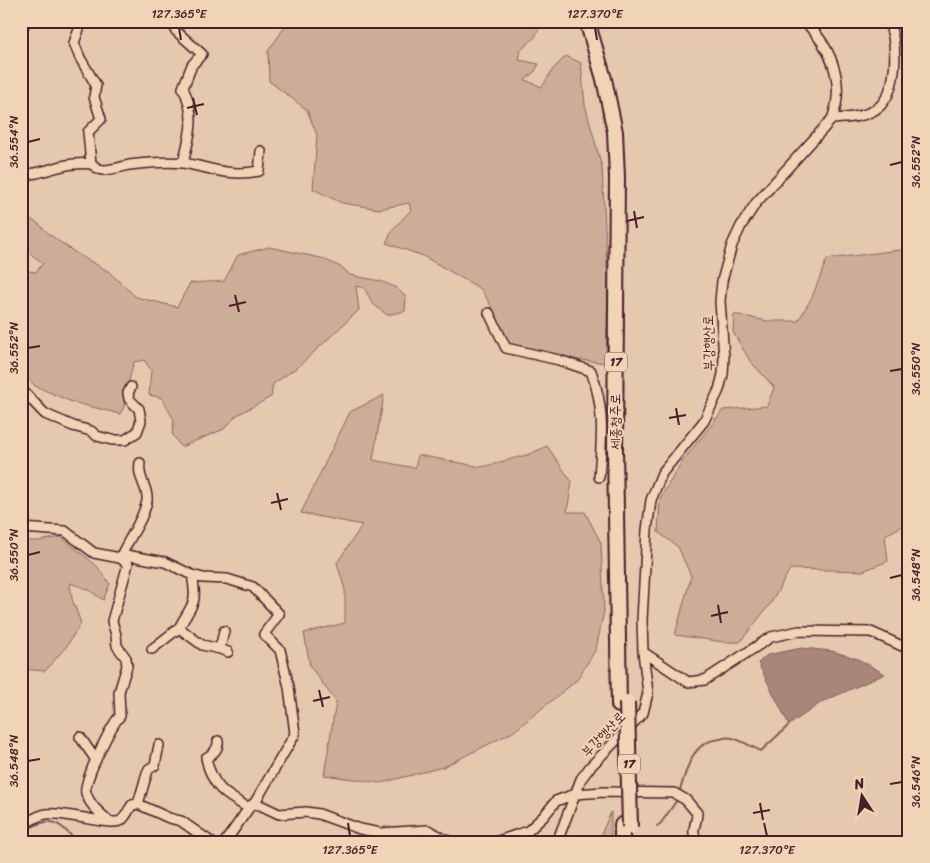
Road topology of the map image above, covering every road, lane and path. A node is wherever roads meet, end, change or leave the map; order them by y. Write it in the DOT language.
graph roads {
  1 [pos="26,21"];
  2 [pos="82,21"];
  3 [pos="174,21"];
  4 [pos="587,21"];
  5 [pos="595,21"];
  6 [pos="804,21"];
  7 [pos="888,21"];
  8 [pos="21,32"];
  9 [pos="832,119"];
  10 [pos="261,151"];
  11 [pos="183,163"];
  12 [pos="91,164"];
  13 [pos="21,174"];
  14 [pos="489,313"];
  15 [pos="131,387"];
  16 [pos="21,390"];
  17 [pos="140,463"];
  18 [pos="599,477"];
  19 [pos="21,528"];
  20 [pos="120,558"];
  21 [pos="192,575"];
  22 [pos="179,628"];
  23 [pos="224,631"];
  24 [pos="909,645"];
  25 [pos="152,650"];
  26 [pos="643,652"];
  27 [pos="623,703"];
  28 [pos="80,737"];
  29 [pos="218,741"];
  30 [pos="159,745"];
  31 [pos="96,760"];
  32 [pos="575,794"];
  33 [pos="138,804"];
  34 [pos="251,806"];
  35 [pos="110,822"];
  36 [pos="21,826"];
  37 [pos="626,826"];
  38 [pos="210,842"];
  39 [pos="225,842"];
  40 [pos="450,842"];
  41 [pos="495,842"];
  42 [pos="557,842"];
  43 [pos="622,842"];
  44 [pos="630,842"];
  45 [pos="696,842"];
  1 -- 8 [label="street"];
  2 -- 12 [label="street"];
  3 -- 11 [label="street"];
  4 -- 27 [label="highway, 세종청주로 / 17"];
  5 -- 27 [label="highway, 세종청주로 / 17"];
  6 -- 9 [label="street, 부강행산로"];
  7 -- 9 [label="street"];
  9 -- 26 [label="street, 부강행산로"];
  10 -- 11 [label="street"];
  11 -- 12 [label="street"];
  12 -- 13 [label="street"];
  14 -- 18 [label="street"];
  15 -- 16 [label="street"];
  17 -- 20 [label="street"];
  19 -- 20 [label="street"];
  20 -- 21 [label="street"];
  20 -- 31 [label="street"];
  21 -- 22 [label="street"];
  21 -- 34 [label="street"];
  22 -- 23 [label="street"];
  22 -- 25 [label="street"];
  24 -- 26 [label="street"];
  26 -- 32 [label="street, 부강행산로"];
  27 -- 37 [label="highway, 17, bridge"];
  28 -- 31 [label="street"];
  29 -- 34 [label="street"];
  30 -- 33 [label="street"];
  31 -- 35 [label="street"];
  32 -- 41 [label="street"];
  32 -- 42 [label="street, 부강행산로"];
  32 -- 45 [label="street"];
  33 -- 35 [label="street"];
  33 -- 38 [label="street"];
  34 -- 39 [label="street"];
  34 -- 40 [label="street"];
  35 -- 36 [label="street"];
  37 -- 43 [label="highway, 17"];
  37 -- 44 [label="highway, 17"];
}
